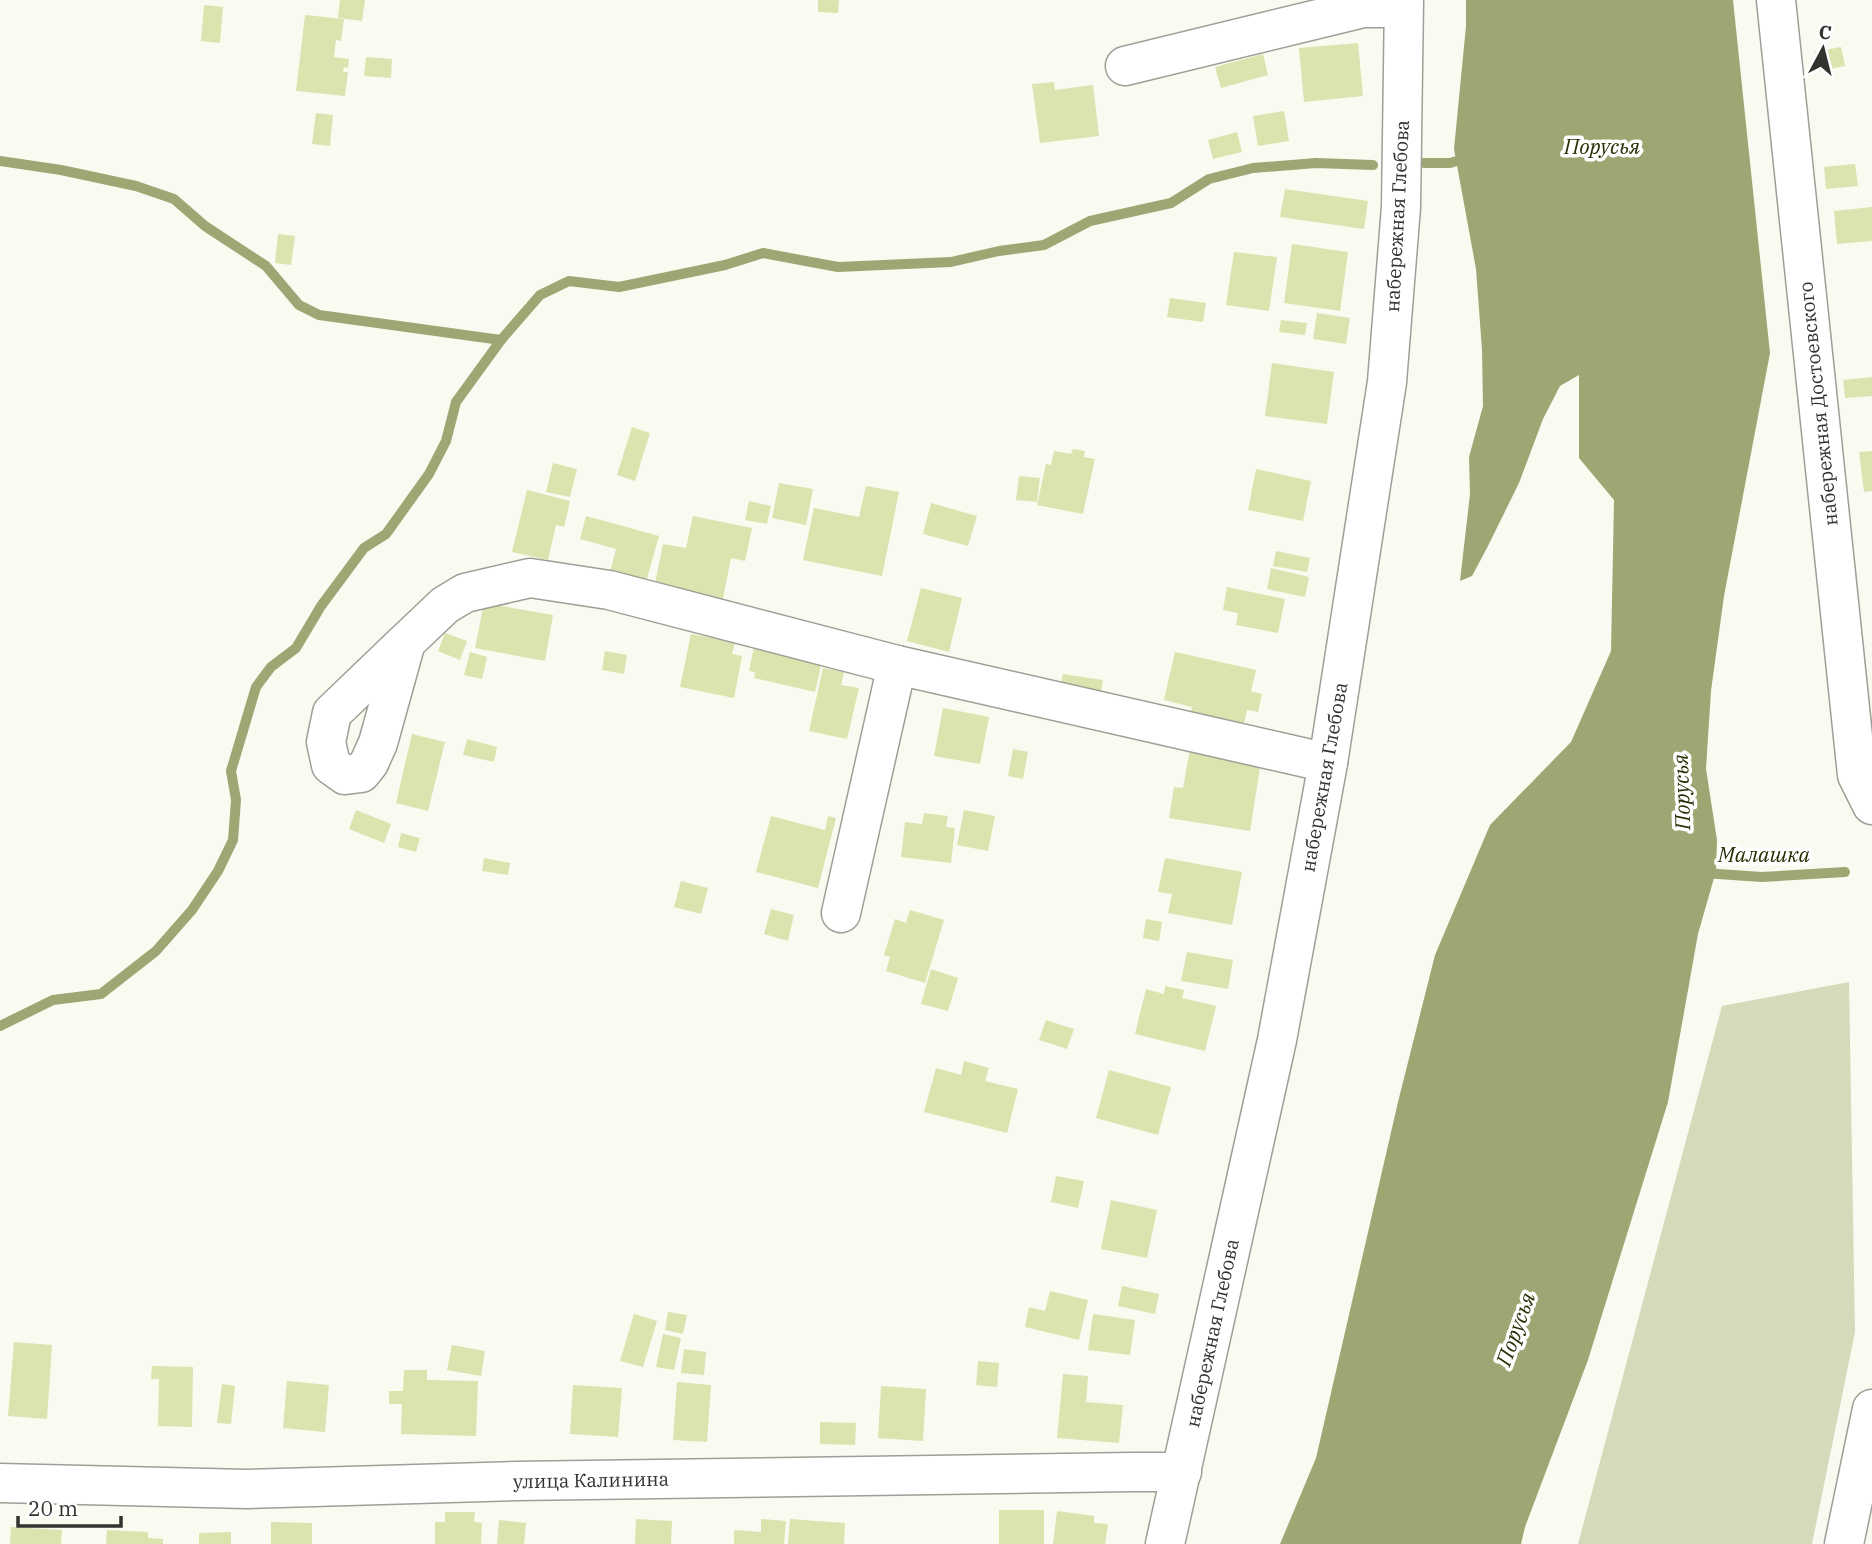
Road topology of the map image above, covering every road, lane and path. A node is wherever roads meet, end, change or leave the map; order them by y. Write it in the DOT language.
graph roads {
  1 [pos="1776,0"];
  2 [pos="1404,4"];
  3 [pos="1125,66"];
  4 [pos="406,642"];
  5 [pos="897,665"];
  6 [pos="1328,763"];
  7 [pos="1872,805"];
  8 [pos="841,913"];
  9 [pos="1872,1409"];
  10 [pos="1182,1472"];
  11 [pos="0,1483"];
  12 [pos="1165,1544"];
  13 [pos="1844,1544"];
  1 -- 7 [label="street, набережная Достоевского"];
  2 -- 3 [label="street"];
  2 -- 6 [label="street, набережная Глебова"];
  4 -- 5 [label="street"];
  5 -- 6 [label="street"];
  5 -- 8 [label="street"];
  6 -- 10 [label="street, набережная Глебова"];
  9 -- 13 [label="street"];
  10 -- 11 [label="street, улица Калинина"];
  10 -- 12 [label="street, набережная Глебова"];
}
